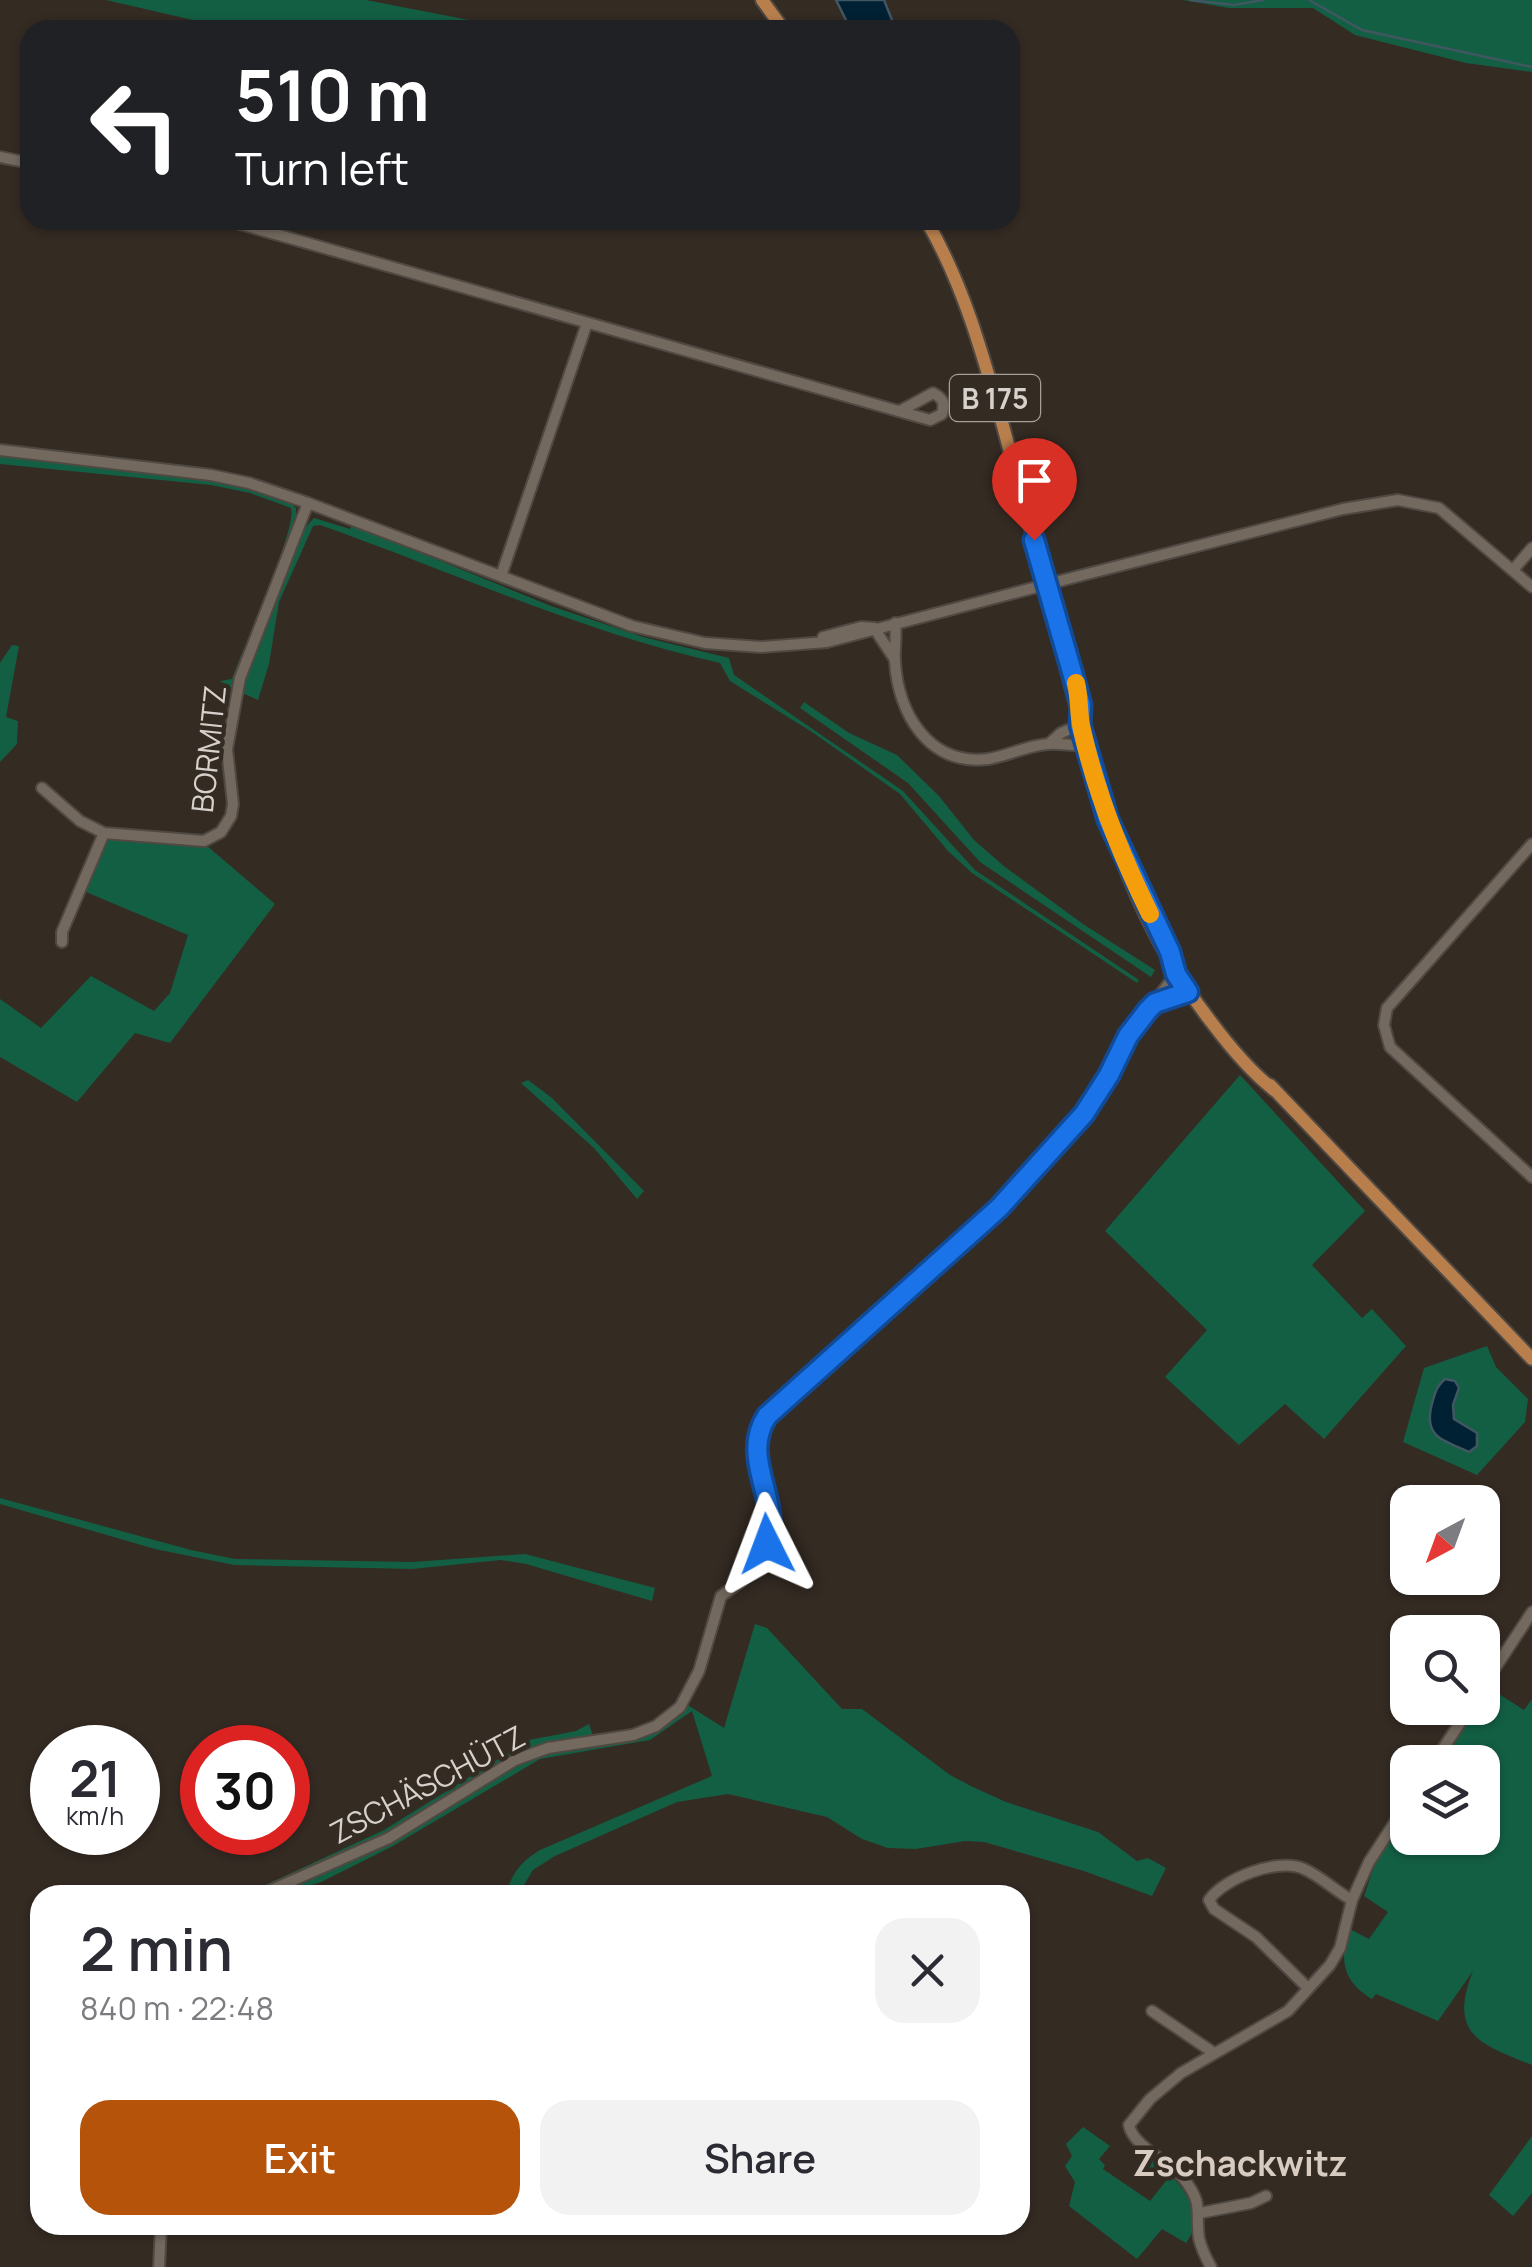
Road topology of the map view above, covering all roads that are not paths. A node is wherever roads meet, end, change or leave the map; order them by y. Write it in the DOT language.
graph roads {
  1 [pos="261,230"];
  2 [pos="932,230"];
  3 [pos="587,323"];
  4 [pos="900,410"];
  5 [pos="0,450"];
  6 [pos="308,502"];
  7 [pos="1532,548"];
  8 [pos="1513,570"];
  9 [pos="501,576"];
  10 [pos="1532,587"];
  11 [pos="895,622"];
  12 [pos="874,628"];
  13 [pos="894,658"];
  14 [pos="1080,725"];
  15 [pos="1050,743"];
  16 [pos="1086,745"];
  17 [pos="42,788"];
  18 [pos="104,833"];
  19 [pos="1532,844"];
  20 [pos="62,942"];
  21 [pos="1176,974"];
  22 [pos="1188,992"];
  23 [pos="1155,1003"];
  24 [pos="1532,1177"];
  25 [pos="1532,1359"];
  26 [pos="1532,1612"];
  27 [pos="1500,1661"];
  28 [pos="1390,1830"];
  29 [pos="283,1885"];
  30 [pos="1352,1900"];
  31 [pos="1308,1988"];
  32 [pos="1152,2011"];
  33 [pos="1214,2053"];
  34 [pos="1266,2196"];
  35 [pos="1200,2213"];
  36 [pos="161,2235"];
  37 [pos="159,2267"];
  38 [pos="1211,2267"];
  1 -- 3 [label="street"];
  2 -- 14 [label="main road, B 175"];
  3 -- 4 [label="street"];
  3 -- 9 [label="street"];
  5 -- 6 [label="street"];
  6 -- 9 [label="street"];
  6 -- 18 [label="street, BORMITZ"];
  7 -- 8 [label="street"];
  8 -- 10 [label="street"];
  8 -- 11 [label="street, bridge"];
  9 -- 12 [label="street"];
  11 -- 12 [label="street"];
  11 -- 13 [label="street"];
  12 -- 13 [label="street"];
  13 -- 15 [label="street"];
  14 -- 15 [label="street"];
  14 -- 16 [label="main road, B 175"];
  15 -- 16 [label="street"];
  16 -- 21 [label="main road, B 175"];
  17 -- 18 [label="street, BORMITZ"];
  18 -- 20 [label="street"];
  19 -- 24 [label="street"];
  21 -- 22 [label="main road, B 175"];
  21 -- 23 [label="street, ZSCHÄSCHÜTZ"];
  22 -- 23 [label="street"];
  22 -- 25 [label="main road, B 175"];
  23 -- 29 [label="street, ZSCHÄSCHÜTZ"];
  26 -- 27 [label="street"];
  28 -- 30 [label="street"];
  30 -- 31 [label="street"];
  30 -- 31 [label="street"];
  31 -- 33 [label="street"];
  32 -- 33 [label="street"];
  33 -- 35 [label="street"];
  34 -- 35 [label="street"];
  35 -- 38 [label="street"];
  36 -- 37 [label="street"];
}
